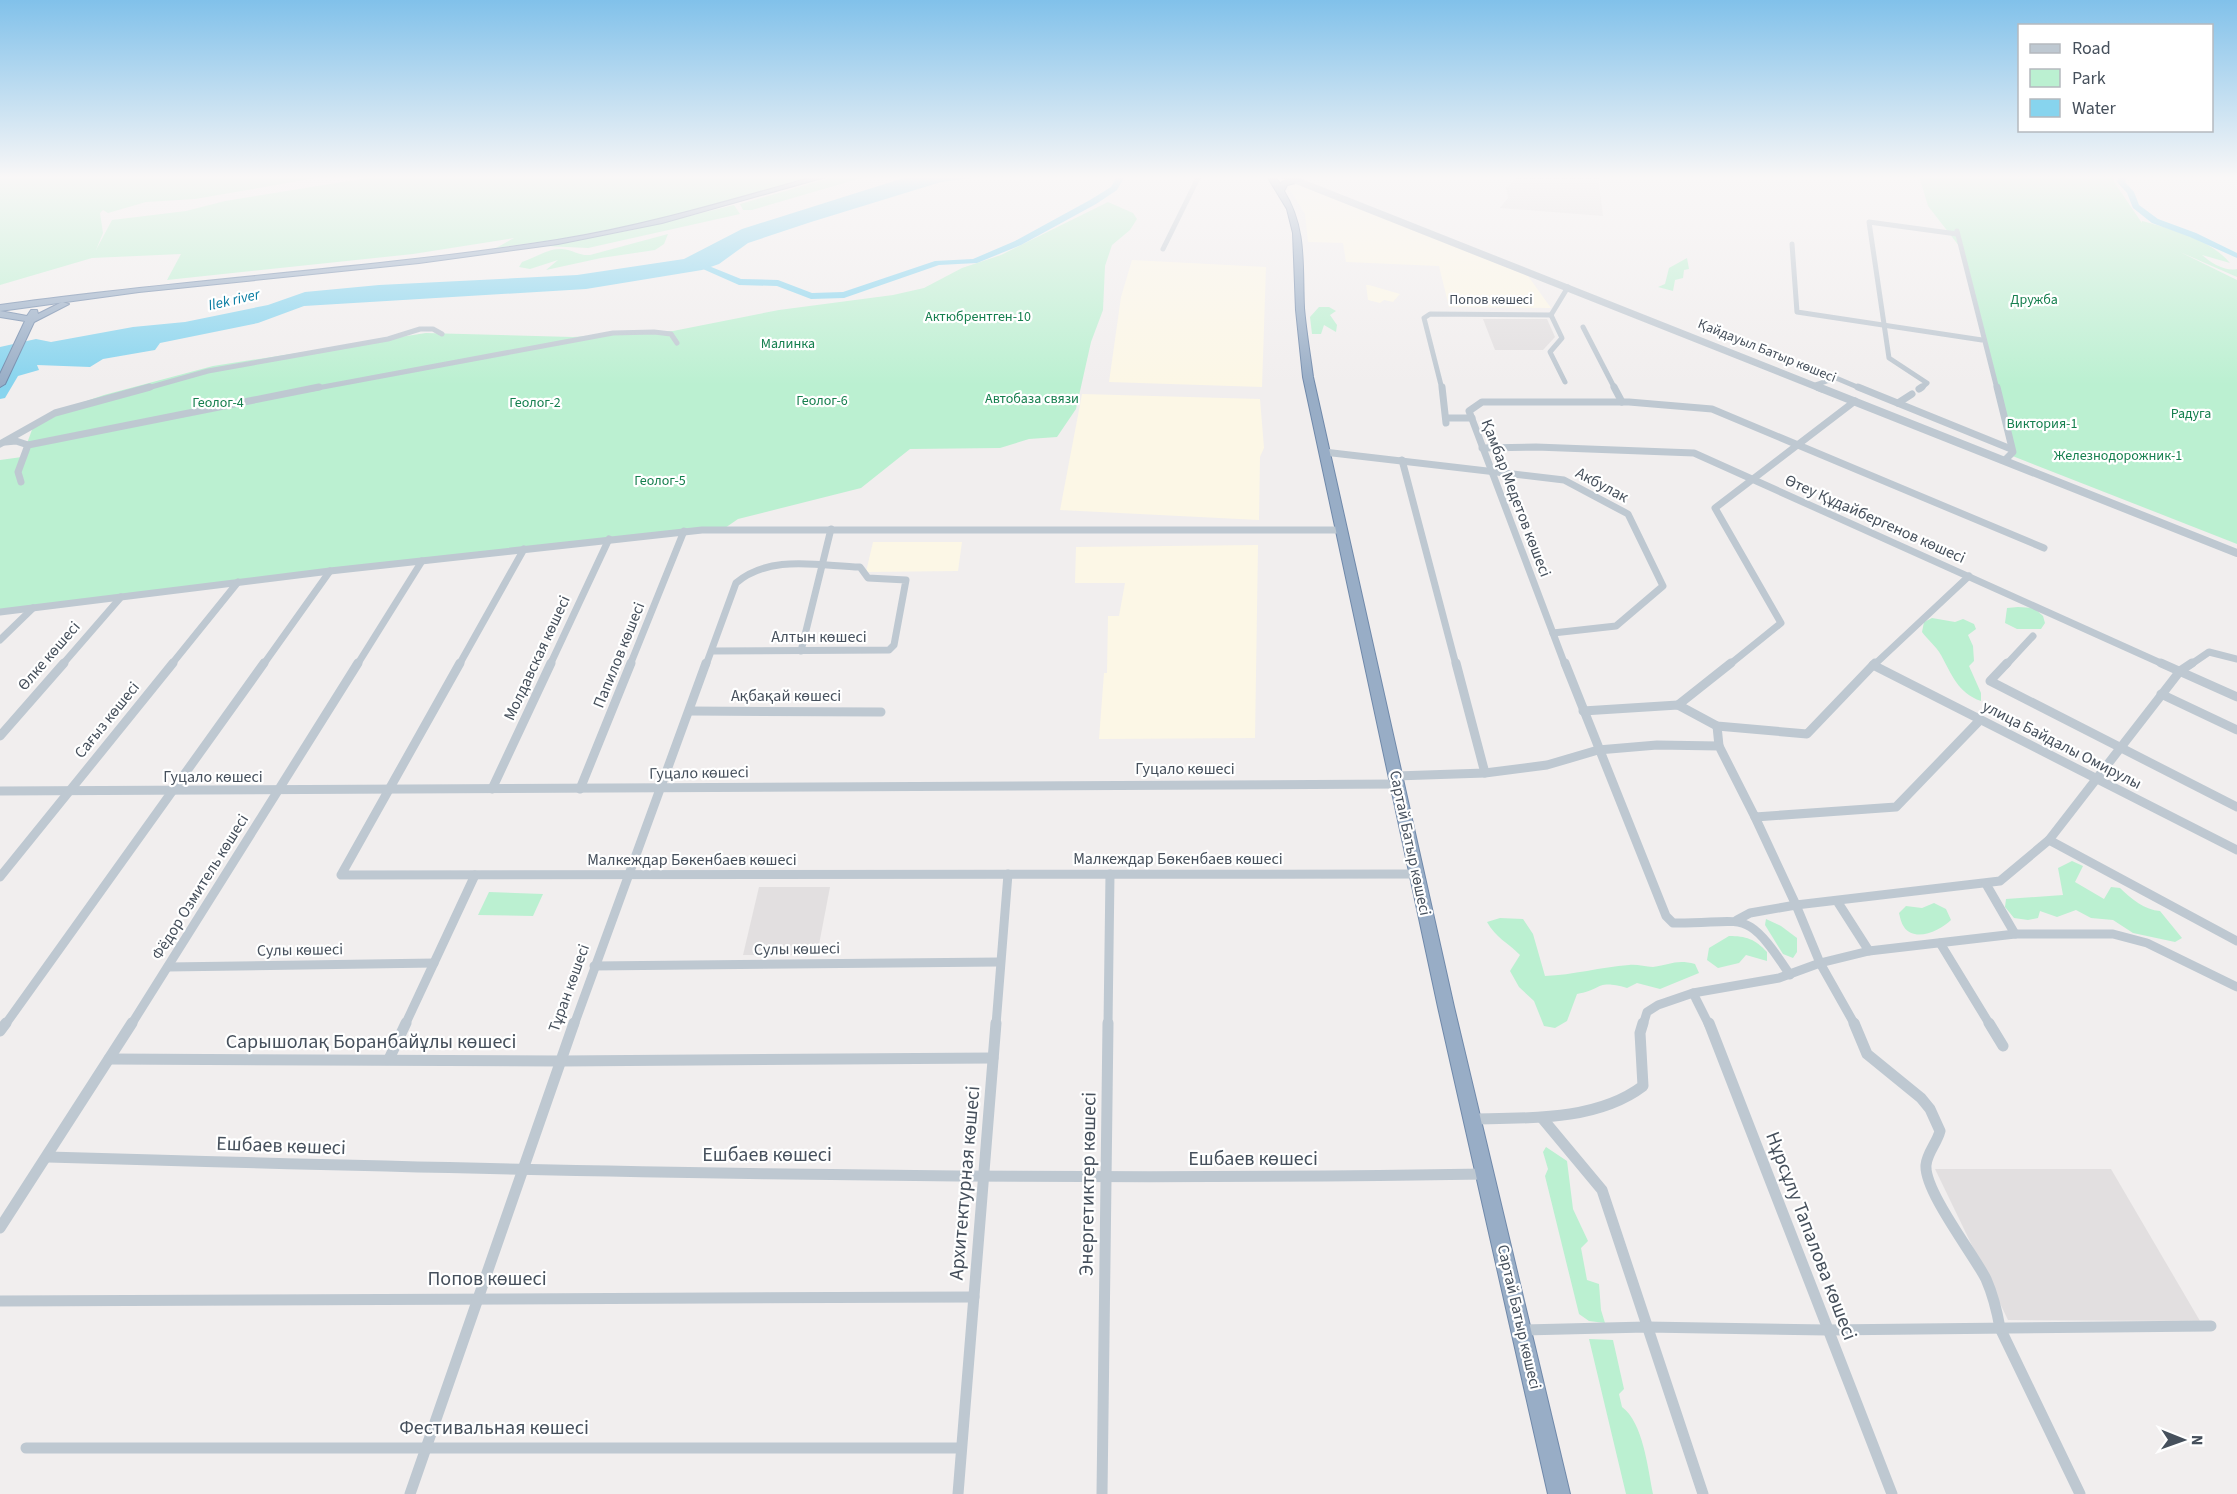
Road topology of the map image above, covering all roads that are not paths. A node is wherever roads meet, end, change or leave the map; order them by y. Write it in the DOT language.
graph roads {
  1 [pos="528,246"];
  2 [pos="1166,246"];
  3 [pos="1298,246"];
  4 [pos="1464,246"];
  5 [pos="1792,246"];
  6 [pos="1872,246"];
  7 [pos="1960,246"];
  8 [pos="1164,249"];
  9 [pos="1568,287"];
  10 [pos="100,293"];
  11 [pos="39,302"];
  12 [pos="0,308"];
  13 [pos="0,314"];
  14 [pos="1551,315"];
  15 [pos="31,321"];
  16 [pos="1884,325"];
  17 [pos="1583,327"];
  18 [pos="442,334"];
  19 [pos="1982,340"];
  20 [pos="676,343"];
  21 [pos="1565,382"];
  22 [pos="0,384"];
  23 [pos="1815,385"];
  24 [pos="1919,389"];
  25 [pos="1912,394"];
  26 [pos="1855,401"];
  27 [pos="1622,402"];
  28 [pos="1898,403"];
  29 [pos="1472,418"];
  30 [pos="0,444"];
  31 [pos="28,445"];
  32 [pos="1797,446"];
  33 [pos="1482,448"];
  34 [pos="2011,449"];
  35 [pos="1324,452"];
  36 [pos="1402,460"];
  37 [pos="2005,460"];
  38 [pos="1491,471"];
  39 [pos="1752,478"];
  40 [pos="21,482"];
  41 [pos="831,529"];
  42 [pos="1341,530"];
  43 [pos="684,531"];
  44 [pos="609,539"];
  45 [pos="2043,548"];
  46 [pos="524,549"];
  47 [pos="2237,553"];
  48 [pos="422,561"];
  49 [pos="822,566"];
  50 [pos="330,571"];
  51 [pos="1969,576"];
  52 [pos="906,580"];
  53 [pos="238,582"];
  54 [pos="121,597"];
  55 [pos="33,608"];
  56 [pos="0,612"];
  57 [pos="1553,633"];
  58 [pos="2033,636"];
  59 [pos="0,640"];
  60 [pos="712,651"];
  61 [pos="801,651"];
  62 [pos="2237,660"];
  63 [pos="1873,665"];
  64 [pos="2180,670"];
  65 [pos="2161,694"];
  66 [pos="2237,697"];
  67 [pos="1678,705"];
  68 [pos="690,711"];
  69 [pos="1583,711"];
  70 [pos="881,712"];
  71 [pos="1980,720"];
  72 [pos="1717,726"];
  73 [pos="2237,730"];
  74 [pos="0,736"];
  75 [pos="1719,746"];
  76 [pos="2121,747"];
  77 [pos="1598,750"];
  78 [pos="1485,773"];
  79 [pos="1397,780"];
  80 [pos="2098,780"];
  81 [pos="492,789"];
  82 [pos="580,789"];
  83 [pos="661,789"];
  84 [pos="388,790"];
  85 [pos="0,791"];
  86 [pos="69,791"];
  87 [pos="279,791"];
  88 [pos="172,792"];
  89 [pos="2237,807"];
  90 [pos="1755,817"];
  91 [pos="2049,840"];
  92 [pos="2237,850"];
  93 [pos="1008,874"];
  94 [pos="1110,874"];
  95 [pos="1418,874"];
  96 [pos="475,875"];
  97 [pos="627,876"];
  98 [pos="0,877"];
  99 [pos="1986,884"];
  100 [pos="1837,901"];
  101 [pos="1796,905"];
  102 [pos="1737,920"];
  103 [pos="2015,933"];
  104 [pos="2237,941"];
  105 [pos="1940,943"];
  106 [pos="1869,951"];
  107 [pos="999,962"];
  108 [pos="434,963"];
  109 [pos="1820,963"];
  110 [pos="594,966"];
  111 [pos="168,967"];
  112 [pos="1790,975"];
  113 [pos="2237,987"];
  114 [pos="1693,993"];
  115 [pos="0,1031"];
  116 [pos="2003,1046"];
  117 [pos="993,1058"];
  118 [pos="110,1059"];
  119 [pos="389,1059"];
  120 [pos="561,1061"];
  121 [pos="1542,1118"];
  122 [pos="1473,1119"];
  123 [pos="48,1157"];
  124 [pos="522,1171"];
  125 [pos="1486,1174"];
  126 [pos="985,1175"];
  127 [pos="1106,1176"];
  128 [pos="0,1228"];
  129 [pos="974,1297"];
  130 [pos="476,1298"];
  131 [pos="0,1301"];
  132 [pos="2211,1326"];
  133 [pos="1646,1327"];
  134 [pos="2000,1328"];
  135 [pos="1522,1330"];
  136 [pos="1827,1330"];
  137 [pos="426,1447"];
  138 [pos="26,1448"];
  139 [pos="961,1448"];
  140 [pos="410,1494"];
  141 [pos="958,1494"];
  142 [pos="1102,1494"];
  143 [pos="1558,1494"];
  144 [pos="1702,1494"];
  145 [pos="1892,1494"];
  146 [pos="2080,1494"];
  1 -- 10 [label="highway"];
  2 -- 8 [label="street"];
  3 -- 35 [label="highway, Сартай Батыр көшесі"];
  4 -- 9 [label="street, Қайдауыл Батыр көшесі"];
  5 -- 16 [label="street"];
  6 -- 16 [label="street"];
  7 -- 19 [label="street"];
  9 -- 14 [label="street"];
  9 -- 23 [label="street, Қайдауыл Батыр көшесі"];
  10 -- 11 [label="highway"];
  10 -- 15 [label="highway"];
  11 -- 12 [label="highway"];
  11 -- 15 [label="highway"];
  13 -- 15 [label="highway"];
  14 -- 21 [label="street"];
  14 -- 29 [label="street, Попов көшесі"];
  15 -- 22 [label="highway"];
  16 -- 19 [label="street"];
  16 -- 24 [label="street"];
  17 -- 27 [label="street"];
  18 -- 30 [label="street"];
  19 -- 34 [label="street"];
  20 -- 31 [label="street"];
  23 -- 26 [label="street, Қайдауыл Батыр көшесі"];
  23 -- 28 [label="street"];
  25 -- 28 [label="street"];
  26 -- 32 [label="street"];
  26 -- 37 [label="street, Қайдауыл Батыр көшесі"];
  27 -- 29 [label="street, Қамбар Медетов көшесі"];
  27 -- 32 [label="street, Қамбар Медетов көшесі"];
  28 -- 34 [label="street"];
  29 -- 33 [label="street, Қамбар Медетов көшесі"];
  30 -- 31 [label="street"];
  31 -- 40 [label="street"];
  32 -- 39 [label="street"];
  32 -- 45 [label="street, Қамбар Медетов көшесі"];
  33 -- 38 [label="street, Қамбар Медетов көшесі"];
  33 -- 39 [label="street, Өтеу Құдайбергенов көшесі"];
  34 -- 37 [label="street"];
  35 -- 36 [label="street, Акбулак"];
  35 -- 42 [label="highway, Сартай Батыр көшесі"];
  36 -- 38 [label="street, Акбулак"];
  36 -- 78 [label="street"];
  37 -- 47 [label="street, Қайдауыл Батыр көшесі"];
  38 -- 57 [label="street, Қамбар Медетов көшесі"];
  38 -- 57 [label="street, Акбулак"];
  39 -- 51 [label="street, Өтеу Құдайбергенов көшесі"];
  39 -- 67 [label="street"];
  41 -- 42 [label="street"];
  41 -- 43 [label="street"];
  41 -- 49 [label="street"];
  42 -- 79 [label="highway, Сартай Батыр көшесі"];
  43 -- 44 [label="street"];
  43 -- 82 [label="street, Папилов көшесі"];
  44 -- 46 [label="street"];
  44 -- 81 [label="street, Молдавская көшесі"];
  46 -- 48 [label="street"];
  46 -- 84 [label="street, Малкеждар Бөкенбаев көшесі"];
  48 -- 50 [label="street"];
  48 -- 87 [label="street, Фёдор Озмитель көшесі"];
  49 -- 52 [label="street, Тұран көшесі"];
  49 -- 60 [label="street, Тұран көшесі"];
  49 -- 61 [label="street"];
  50 -- 53 [label="street"];
  50 -- 88 [label="street"];
  51 -- 63 [label="street"];
  51 -- 64 [label="street, Өтеу Құдайбергенов көшесі"];
  52 -- 61 [label="street, Алтын көшесі"];
  53 -- 54 [label="street"];
  53 -- 86 [label="street, Сағыз көшесі"];
  54 -- 55 [label="street"];
  54 -- 74 [label="street, Өлке көшесі"];
  55 -- 56 [label="street"];
  55 -- 59 [label="street"];
  57 -- 69 [label="street, Қамбар Медетов көшесі"];
  58 -- 76 [label="street"];
  60 -- 61 [label="street, Алтын көшесі"];
  60 -- 68 [label="street, Тұран көшесі"];
  62 -- 64 [label="street"];
  63 -- 71 [label="street, улица Байдалы Омирулы"];
  63 -- 72 [label="street"];
  64 -- 65 [label="street"];
  64 -- 66 [label="street, Өтеу Құдайбергенов көшесі"];
  65 -- 73 [label="street"];
  65 -- 76 [label="street"];
  67 -- 69 [label="street"];
  67 -- 72 [label="street"];
  68 -- 70 [label="street, Ақбақай көшесі"];
  68 -- 83 [label="street, Тұран көшесі"];
  69 -- 77 [label="street, Қамбар Медетов көшесі"];
  71 -- 80 [label="street, улица Байдалы Омирулы"];
  71 -- 90 [label="street"];
  72 -- 75 [label="street"];
  75 -- 77 [label="street, Гуцало көшесі"];
  75 -- 90 [label="street"];
  76 -- 80 [label="street"];
  76 -- 89 [label="street"];
  77 -- 78 [label="street, Гуцало көшесі"];
  77 -- 102 [label="street, Қамбар Медетов көшесі"];
  78 -- 79 [label="street, Гуцало көшесі"];
  79 -- 83 [label="street, Гуцало көшесі"];
  79 -- 95 [label="highway, Сартай Батыр көшесі"];
  80 -- 91 [label="street"];
  80 -- 92 [label="street, улица Байдалы Омирулы"];
  81 -- 82 [label="street, Гуцало көшесі"];
  81 -- 84 [label="street, Гуцало көшесі"];
  82 -- 83 [label="street, Гуцало көшесі"];
  83 -- 97 [label="street, Тұран көшесі"];
  84 -- 87 [label="street, Гуцало көшесі"];
  84 -- 96 [label="street, Малкеждар Бөкенбаев көшесі"];
  85 -- 86 [label="street, Гуцало көшесі"];
  86 -- 88 [label="street, Гуцало көшесі"];
  86 -- 98 [label="street, Сағыз көшесі"];
  87 -- 88 [label="street, Гуцало көшесі"];
  87 -- 111 [label="street, Фёдор Озмитель көшесі"];
  88 -- 115 [label="street"];
  90 -- 101 [label="street"];
  91 -- 99 [label="street"];
  91 -- 104 [label="street"];
  93 -- 94 [label="street, Малкеждар Бөкенбаев көшесі"];
  93 -- 97 [label="street, Малкеждар Бөкенбаев көшесі"];
  93 -- 107 [label="street, Архитектурная көшесі"];
  94 -- 95 [label="street, Малкеждар Бөкенбаев көшесі"];
  94 -- 127 [label="street, Энергетиктер көшесі"];
  95 -- 122 [label="highway, Сартай Батыр көшесі"];
  96 -- 97 [label="street, Малкеждар Бөкенбаев көшесі"];
  96 -- 108 [label="street"];
  97 -- 110 [label="street, Тұран көшесі"];
  99 -- 100 [label="street, Қамбар Медетов көшесі"];
  99 -- 103 [label="street"];
  100 -- 101 [label="street, Қамбар Медетов көшесі"];
  100 -- 106 [label="street"];
  101 -- 102 [label="street, Қамбар Медетов көшесі"];
  101 -- 109 [label="street"];
  102 -- 112 [label="street"];
  103 -- 105 [label="street"];
  103 -- 113 [label="street"];
  105 -- 106 [label="street"];
  105 -- 116 [label="street"];
  106 -- 109 [label="street"];
  107 -- 110 [label="street, Сулы көшесі"];
  107 -- 117 [label="street, Архитектурная көшесі"];
  108 -- 111 [label="street, Сулы көшесі"];
  108 -- 119 [label="street"];
  109 -- 112 [label="street"];
  109 -- 134 [label="street"];
  110 -- 120 [label="street, Тұран көшесі"];
  111 -- 118 [label="street, Фёдор Озмитель көшесі"];
  112 -- 114 [label="street"];
  114 -- 121 [label="street"];
  114 -- 136 [label="street, Нұрсұлу Тапалова көшесі"];
  117 -- 120 [label="street, Сарышолақ Боранбайұлы көшесі"];
  117 -- 126 [label="street, Архитектурная көшесі"];
  118 -- 119 [label="street, Сарышолақ Боранбайұлы көшесі"];
  118 -- 123 [label="street, Фёдор Озмитель көшесі"];
  119 -- 120 [label="street, Сарышолақ Боранбайұлы көшесі"];
  120 -- 124 [label="street, Тұран көшесі"];
  121 -- 122 [label="street"];
  121 -- 133 [label="street"];
  122 -- 125 [label="highway, Сартай Батыр көшесі"];
  123 -- 124 [label="street, Ешбаев көшесі"];
  123 -- 128 [label="street, Фёдор Озмитель көшесі"];
  124 -- 126 [label="street, Ешбаев көшесі"];
  124 -- 130 [label="street, Тұран көшесі"];
  125 -- 127 [label="street, Ешбаев көшесі"];
  125 -- 135 [label="highway, Сартай Батыр көшесі"];
  126 -- 127 [label="street, Ешбаев көшесі"];
  126 -- 129 [label="street, Архитектурная көшесі"];
  127 -- 142 [label="street, Энергетиктер көшесі"];
  129 -- 130 [label="street, Попов көшесі"];
  129 -- 139 [label="street, Архитектурная көшесі"];
  130 -- 131 [label="street, Попов көшесі"];
  130 -- 137 [label="street, Тұран көшесі"];
  132 -- 134 [label="street"];
  133 -- 135 [label="street"];
  133 -- 136 [label="street"];
  133 -- 144 [label="street"];
  134 -- 136 [label="street"];
  134 -- 146 [label="street"];
  135 -- 143 [label="highway, Сартай Батыр көшесі"];
  136 -- 145 [label="street, Нұрсұлу Тапалова көшесі"];
  137 -- 138 [label="street, Фестивальная көшесі"];
  137 -- 139 [label="street, Фестивальная көшесі"];
  137 -- 140 [label="street, Тұран көшесі"];
  139 -- 141 [label="street, Архитектурная көшесі"];
}
